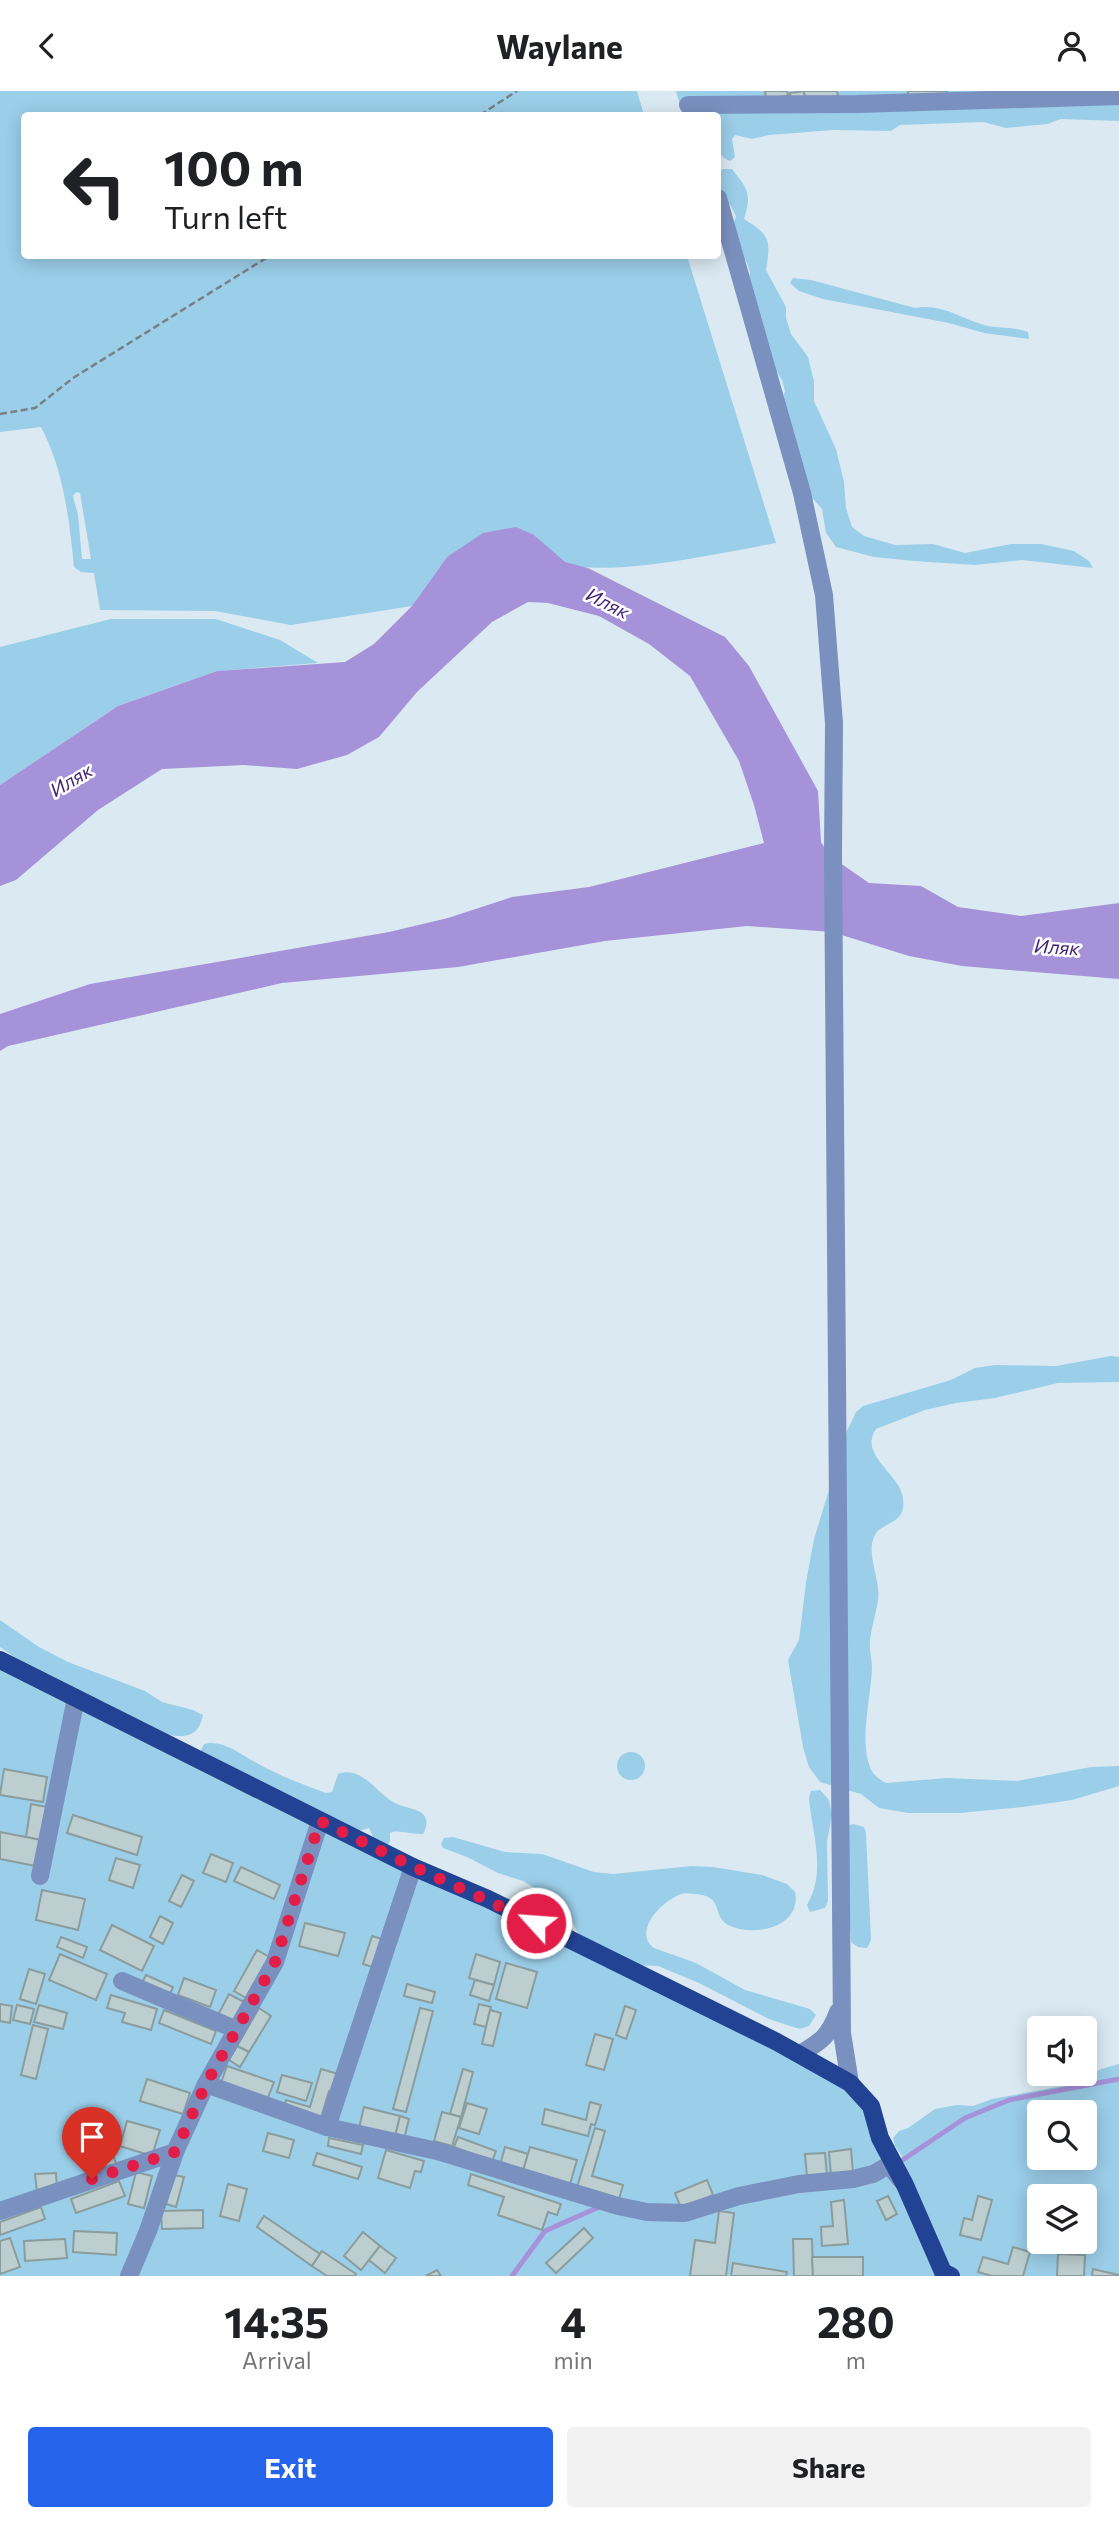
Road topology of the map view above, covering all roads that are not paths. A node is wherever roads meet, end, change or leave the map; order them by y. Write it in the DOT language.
graph roads {
  1 [pos="1119,96"];
  2 [pos="688,104"];
  3 [pos="721,209"];
  4 [pos="0,1660"];
  5 [pos="76,1698"];
  6 [pos="320,1821"];
  7 [pos="414,1867"];
  8 [pos="40,1876"];
  9 [pos="122,1980"];
  10 [pos="842,1999"];
  11 [pos="237,2030"];
  12 [pos="800,2054"];
  13 [pos="850,2083"];
  14 [pos="206,2084"];
  15 [pos="327,2127"];
  16 [pos="175,2152"];
  17 [pos="905,2185"];
  18 [pos="0,2211"];
  19 [pos="944,2275"];
  20 [pos="129,2276"];
  1 -- 2 [label="street"];
  3 -- 10 [label="street"];
  4 -- 5 [label="main road"];
  5 -- 6 [label="main road"];
  5 -- 8 [label="street"];
  6 -- 7 [label="main road"];
  6 -- 11 [label="street"];
  7 -- 12 [label="main road"];
  7 -- 15 [label="street"];
  9 -- 11 [label="street"];
  10 -- 12 [label="street"];
  10 -- 13 [label="street"];
  11 -- 14 [label="street"];
  12 -- 13 [label="main road"];
  13 -- 17 [label="main road"];
  14 -- 15 [label="street"];
  14 -- 16 [label="street"];
  15 -- 17 [label="street"];
  16 -- 18 [label="street"];
  16 -- 20 [label="street"];
  17 -- 19 [label="main road"];
}
